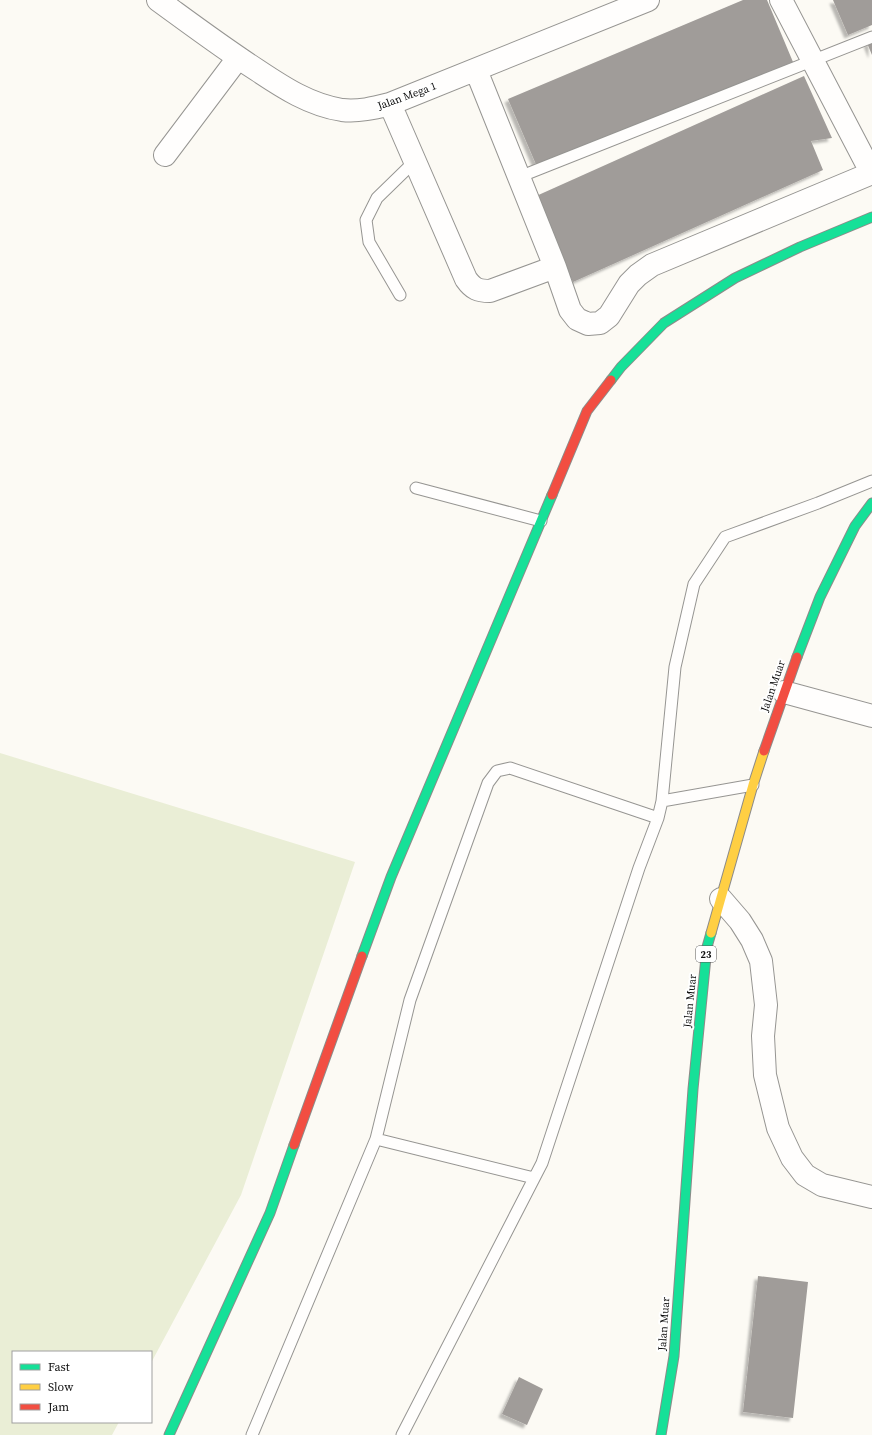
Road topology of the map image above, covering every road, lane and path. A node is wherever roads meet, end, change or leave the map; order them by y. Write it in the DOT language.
graph roads {
  1 [pos="158,0"];
  2 [pos="781,0"];
  3 [pos="634,2"];
  4 [pos="872,37"];
  5 [pos="238,58"];
  6 [pos="814,61"];
  7 [pos="476,70"];
  8 [pos="390,104"];
  9 [pos="165,155"];
  10 [pos="415,161"];
  11 [pos="872,173"];
  12 [pos="519,177"];
  13 [pos="872,217"];
  14 [pos="555,267"];
  15 [pos="400,295"];
  16 [pos="872,481"];
  17 [pos="416,488"];
  18 [pos="872,503"];
  19 [pos="541,521"];
  20 [pos="784,692"];
  21 [pos="872,716"];
  22 [pos="753,785"];
  23 [pos="662,801"];
  24 [pos="658,818"];
  25 [pos="721,899"];
  26 [pos="376,1139"];
  27 [pos="534,1178"];
  28 [pos="872,1197"];
  29 [pos="168,1435"];
  30 [pos="252,1435"];
  31 [pos="402,1435"];
  32 [pos="661,1435"];
  1 -- 5 [label="street, Jalan Mega 1"];
  2 -- 6 [label="street"];
  3 -- 7 [label="street, Jalan Mega 1"];
  4 -- 6 [label="lane"];
  5 -- 8 [label="street, Jalan Mega 1"];
  5 -- 9 [label="street"];
  6 -- 11 [label="street"];
  6 -- 12 [label="lane"];
  7 -- 8 [label="street, Jalan Mega 1"];
  7 -- 12 [label="street"];
  8 -- 10 [label="street"];
  10 -- 14 [label="street"];
  10 -- 15 [label="lane"];
  11 -- 14 [label="street"];
  12 -- 14 [label="street"];
  13 -- 19 [label="street"];
  16 -- 23 [label="lane"];
  17 -- 19 [label="lane"];
  18 -- 20 [label="street, Jalan Muar / 23"];
  19 -- 29 [label="street"];
  20 -- 21 [label="street"];
  20 -- 22 [label="street, Jalan Muar / 23"];
  22 -- 23 [label="lane"];
  22 -- 25 [label="street, Jalan Muar / 23"];
  23 -- 24 [label="lane"];
  24 -- 26 [label="lane"];
  24 -- 27 [label="lane"];
  25 -- 28 [label="street"];
  25 -- 32 [label="street, Jalan Muar / 23"];
  26 -- 27 [label="lane"];
  26 -- 30 [label="lane"];
  27 -- 31 [label="lane"];
}
